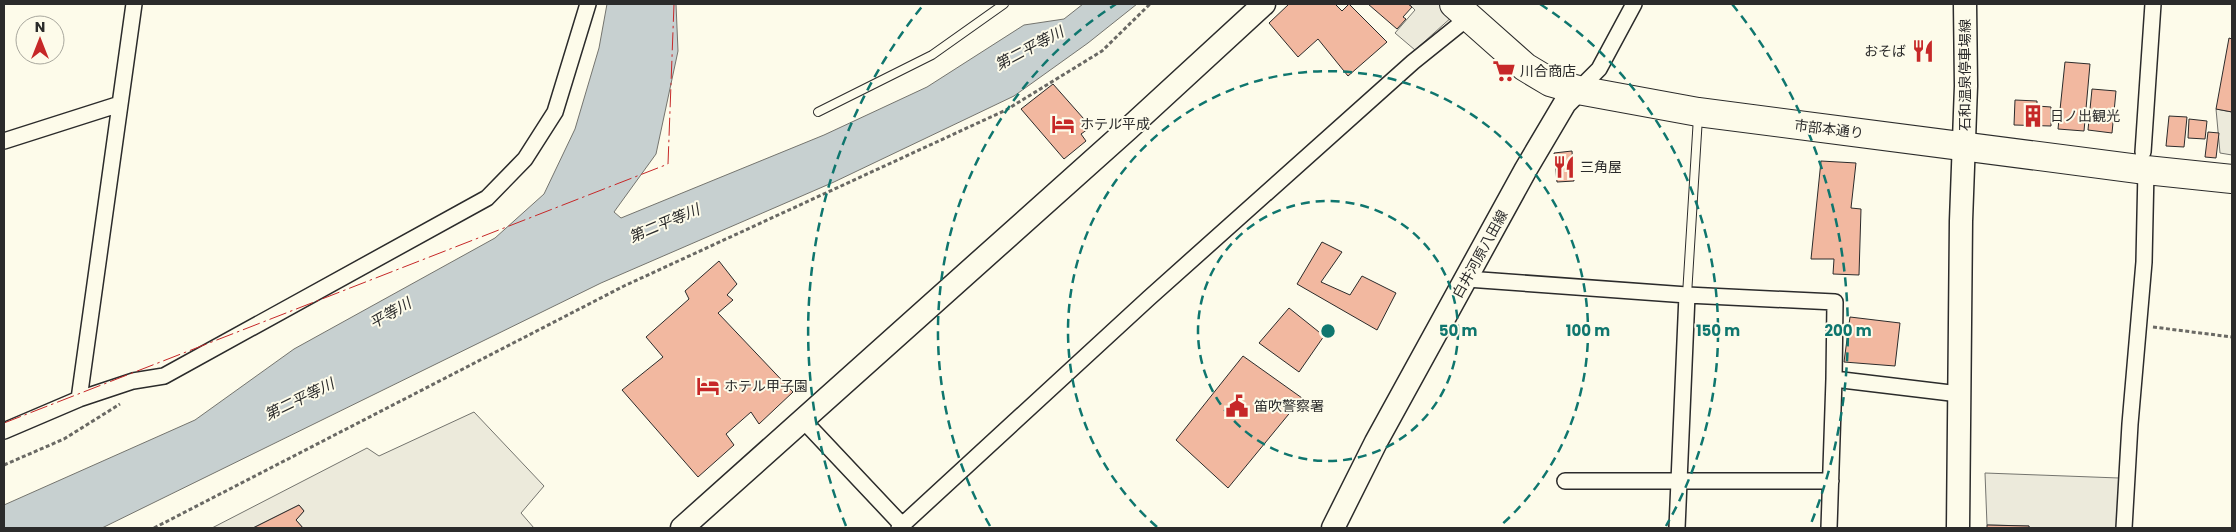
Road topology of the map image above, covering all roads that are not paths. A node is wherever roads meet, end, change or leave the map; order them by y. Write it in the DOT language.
graph roads {
  1 [pos="134,4"];
  2 [pos="588,4"];
  3 [pos="1004,4"];
  4 [pos="1264,4"];
  5 [pos="1634,4"];
  6 [pos="1965,4"];
  7 [pos="2153,4"];
  8 [pos="1461,10"];
  9 [pos="1578,90"];
  10 [pos="120,104"];
  11 [pos="818,112"];
  12 [pos="1698,112"];
  13 [pos="4,141"];
  14 [pos="1964,147"];
  15 [pos="2144,161"];
  16 [pos="2232,179"];
  17 [pos="1467,278"];
  18 [pos="1687,295"];
  19 [pos="1834,379"];
  20 [pos="1959,394"];
  21 [pos="79,399"];
  22 [pos="803,420"];
  23 [pos="4,430"];
  24 [pos="1565,481"];
  25 [pos="1679,481"];
  26 [pos="1831,481"];
  27 [pos="900,527"];
  28 [pos="682,528"];
  29 [pos="1333,528"];
  30 [pos="1677,528"];
  31 [pos="1829,528"];
  32 [pos="1958,528"];
  33 [pos="2124,528"];
  1 -- 10 [label="street"];
  2 -- 21 [label="street"];
  3 -- 11 [label="lane"];
  4 -- 22 [label="street"];
  5 -- 9 [label="street"];
  6 -- 14 [label="street, 石和温泉停車場線"];
  7 -- 15 [label="street"];
  8 -- 9 [label="highway, 市部本通り"];
  8 -- 27 [label="street"];
  9 -- 12 [label="highway, 市部本通り"];
  9 -- 17 [label="street, 白井河原八田線"];
  10 -- 13 [label="street"];
  10 -- 21 [label="street"];
  12 -- 14 [label="highway, 市部本通り"];
  12 -- 18 [label="lane"];
  14 -- 15 [label="highway, 市部本通り"];
  14 -- 20 [label="street, 石和温泉停車場線"];
  15 -- 16 [label="highway, 市部本通り"];
  15 -- 33 [label="street"];
  17 -- 18 [label="street"];
  17 -- 29 [label="street, 白井河原八田線"];
  18 -- 19 [label="street"];
  18 -- 25 [label="street"];
  19 -- 20 [label="street"];
  19 -- 26 [label="street"];
  20 -- 32 [label="street, 石和温泉停車場線"];
  21 -- 23 [label="street"];
  22 -- 27 [label="street"];
  22 -- 28 [label="street"];
  24 -- 25 [label="street"];
  25 -- 26 [label="street"];
  25 -- 30 [label="street"];
  26 -- 31 [label="street"];
}
